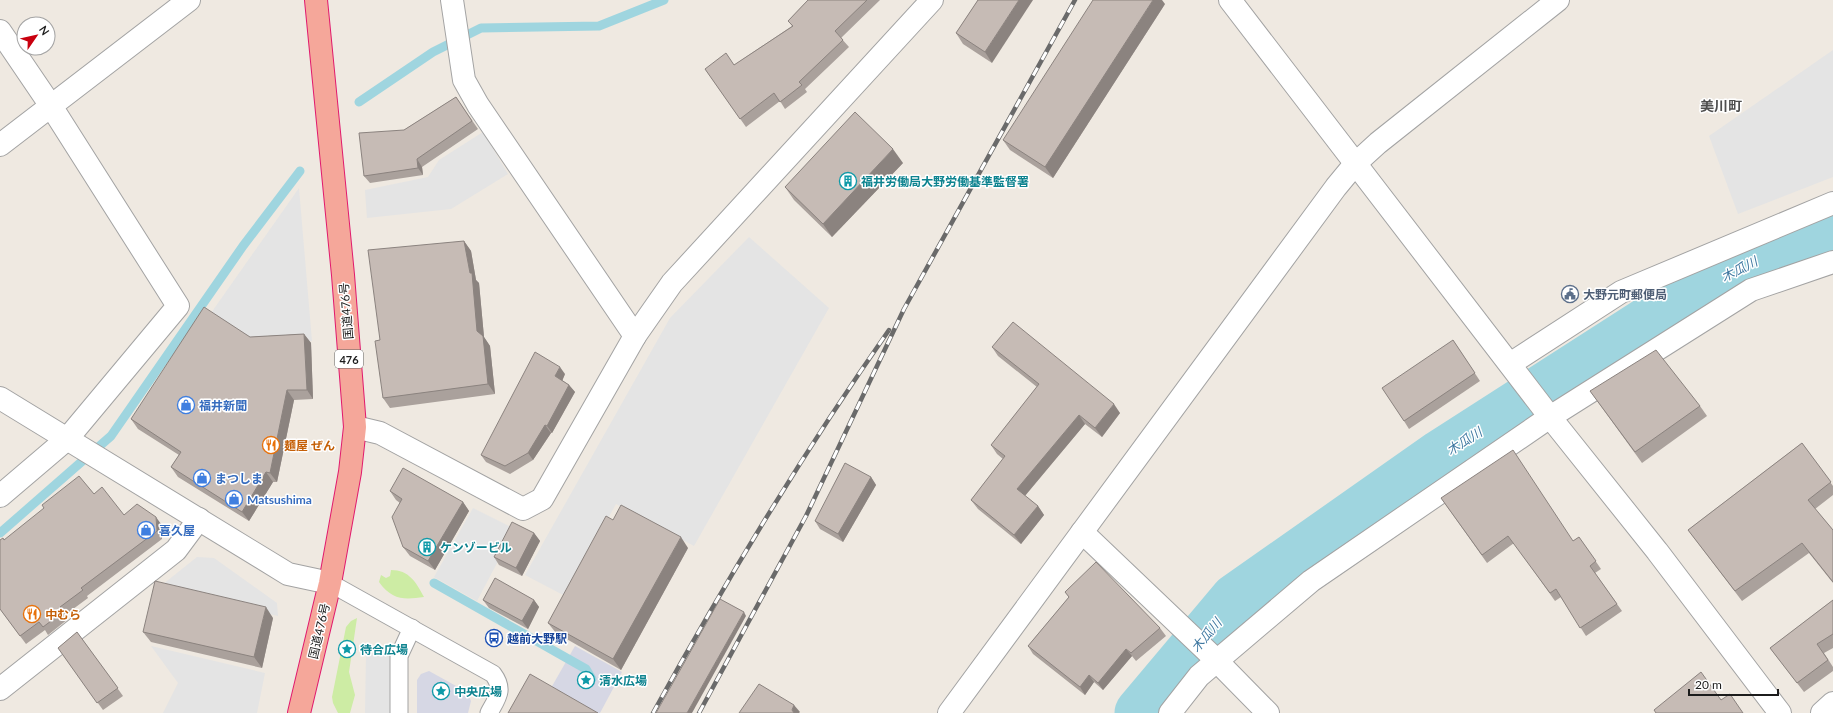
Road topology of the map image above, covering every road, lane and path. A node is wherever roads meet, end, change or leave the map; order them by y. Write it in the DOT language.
graph roads {
  1 [pos="189,0"];
  2 [pos="316,0"];
  3 [pos="932,0"];
  4 [pos="1230,0"];
  5 [pos="1558,0"];
  6 [pos="454,10"];
  7 [pos="0,31"];
  8 [pos="51,106"];
  9 [pos="0,145"];
  10 [pos="1355,164"];
  11 [pos="1833,203"];
  12 [pos="1833,262"];
  13 [pos="635,336"];
  14 [pos="1515,371"];
  15 [pos="0,398"];
  16 [pos="1545,411"];
  17 [pos="355,427"];
  18 [pos="73,442"];
  19 [pos="0,496"];
  20 [pos="199,520"];
  21 [pos="1082,532"];
  22 [pos="330,582"];
  23 [pos="412,628"];
  24 [pos="1214,658"];
  25 [pos="0,689"];
  26 [pos="1833,703"];
  27 [pos="299,713"];
  28 [pos="399,713"];
  29 [pos="489,713"];
  30 [pos="949,713"];
  31 [pos="1170,713"];
  32 [pos="1268,713"];
  33 [pos="1780,713"];
  34 [pos="1822,713"];
  1 -- 8 [label="street"];
  2 -- 17 [label="highway, 国道476号 / 476"];
  3 -- 13 [label="street"];
  4 -- 10 [label="street"];
  5 -- 10 [label="street"];
  6 -- 13 [label="street"];
  7 -- 8 [label="street"];
  8 -- 9 [label="street"];
  8 -- 18 [label="street"];
  10 -- 14 [label="street"];
  10 -- 21 [label="street"];
  11 -- 14 [label="street"];
  12 -- 16 [label="street"];
  13 -- 17 [label="street"];
  14 -- 16 [label="street"];
  15 -- 18 [label="street"];
  16 -- 24 [label="street"];
  16 -- 33 [label="street"];
  17 -- 22 [label="highway, 国道476号 / 476"];
  18 -- 19 [label="street"];
  18 -- 20 [label="street"];
  20 -- 22 [label="street"];
  20 -- 25 [label="street"];
  21 -- 24 [label="street"];
  21 -- 30 [label="street"];
  22 -- 23 [label="lane"];
  22 -- 27 [label="highway, 国道476号 / 476"];
  23 -- 28 [label="lane"];
  23 -- 29 [label="lane"];
  24 -- 31 [label="street"];
  24 -- 32 [label="street"];
  26 -- 34 [label="street"];
}
